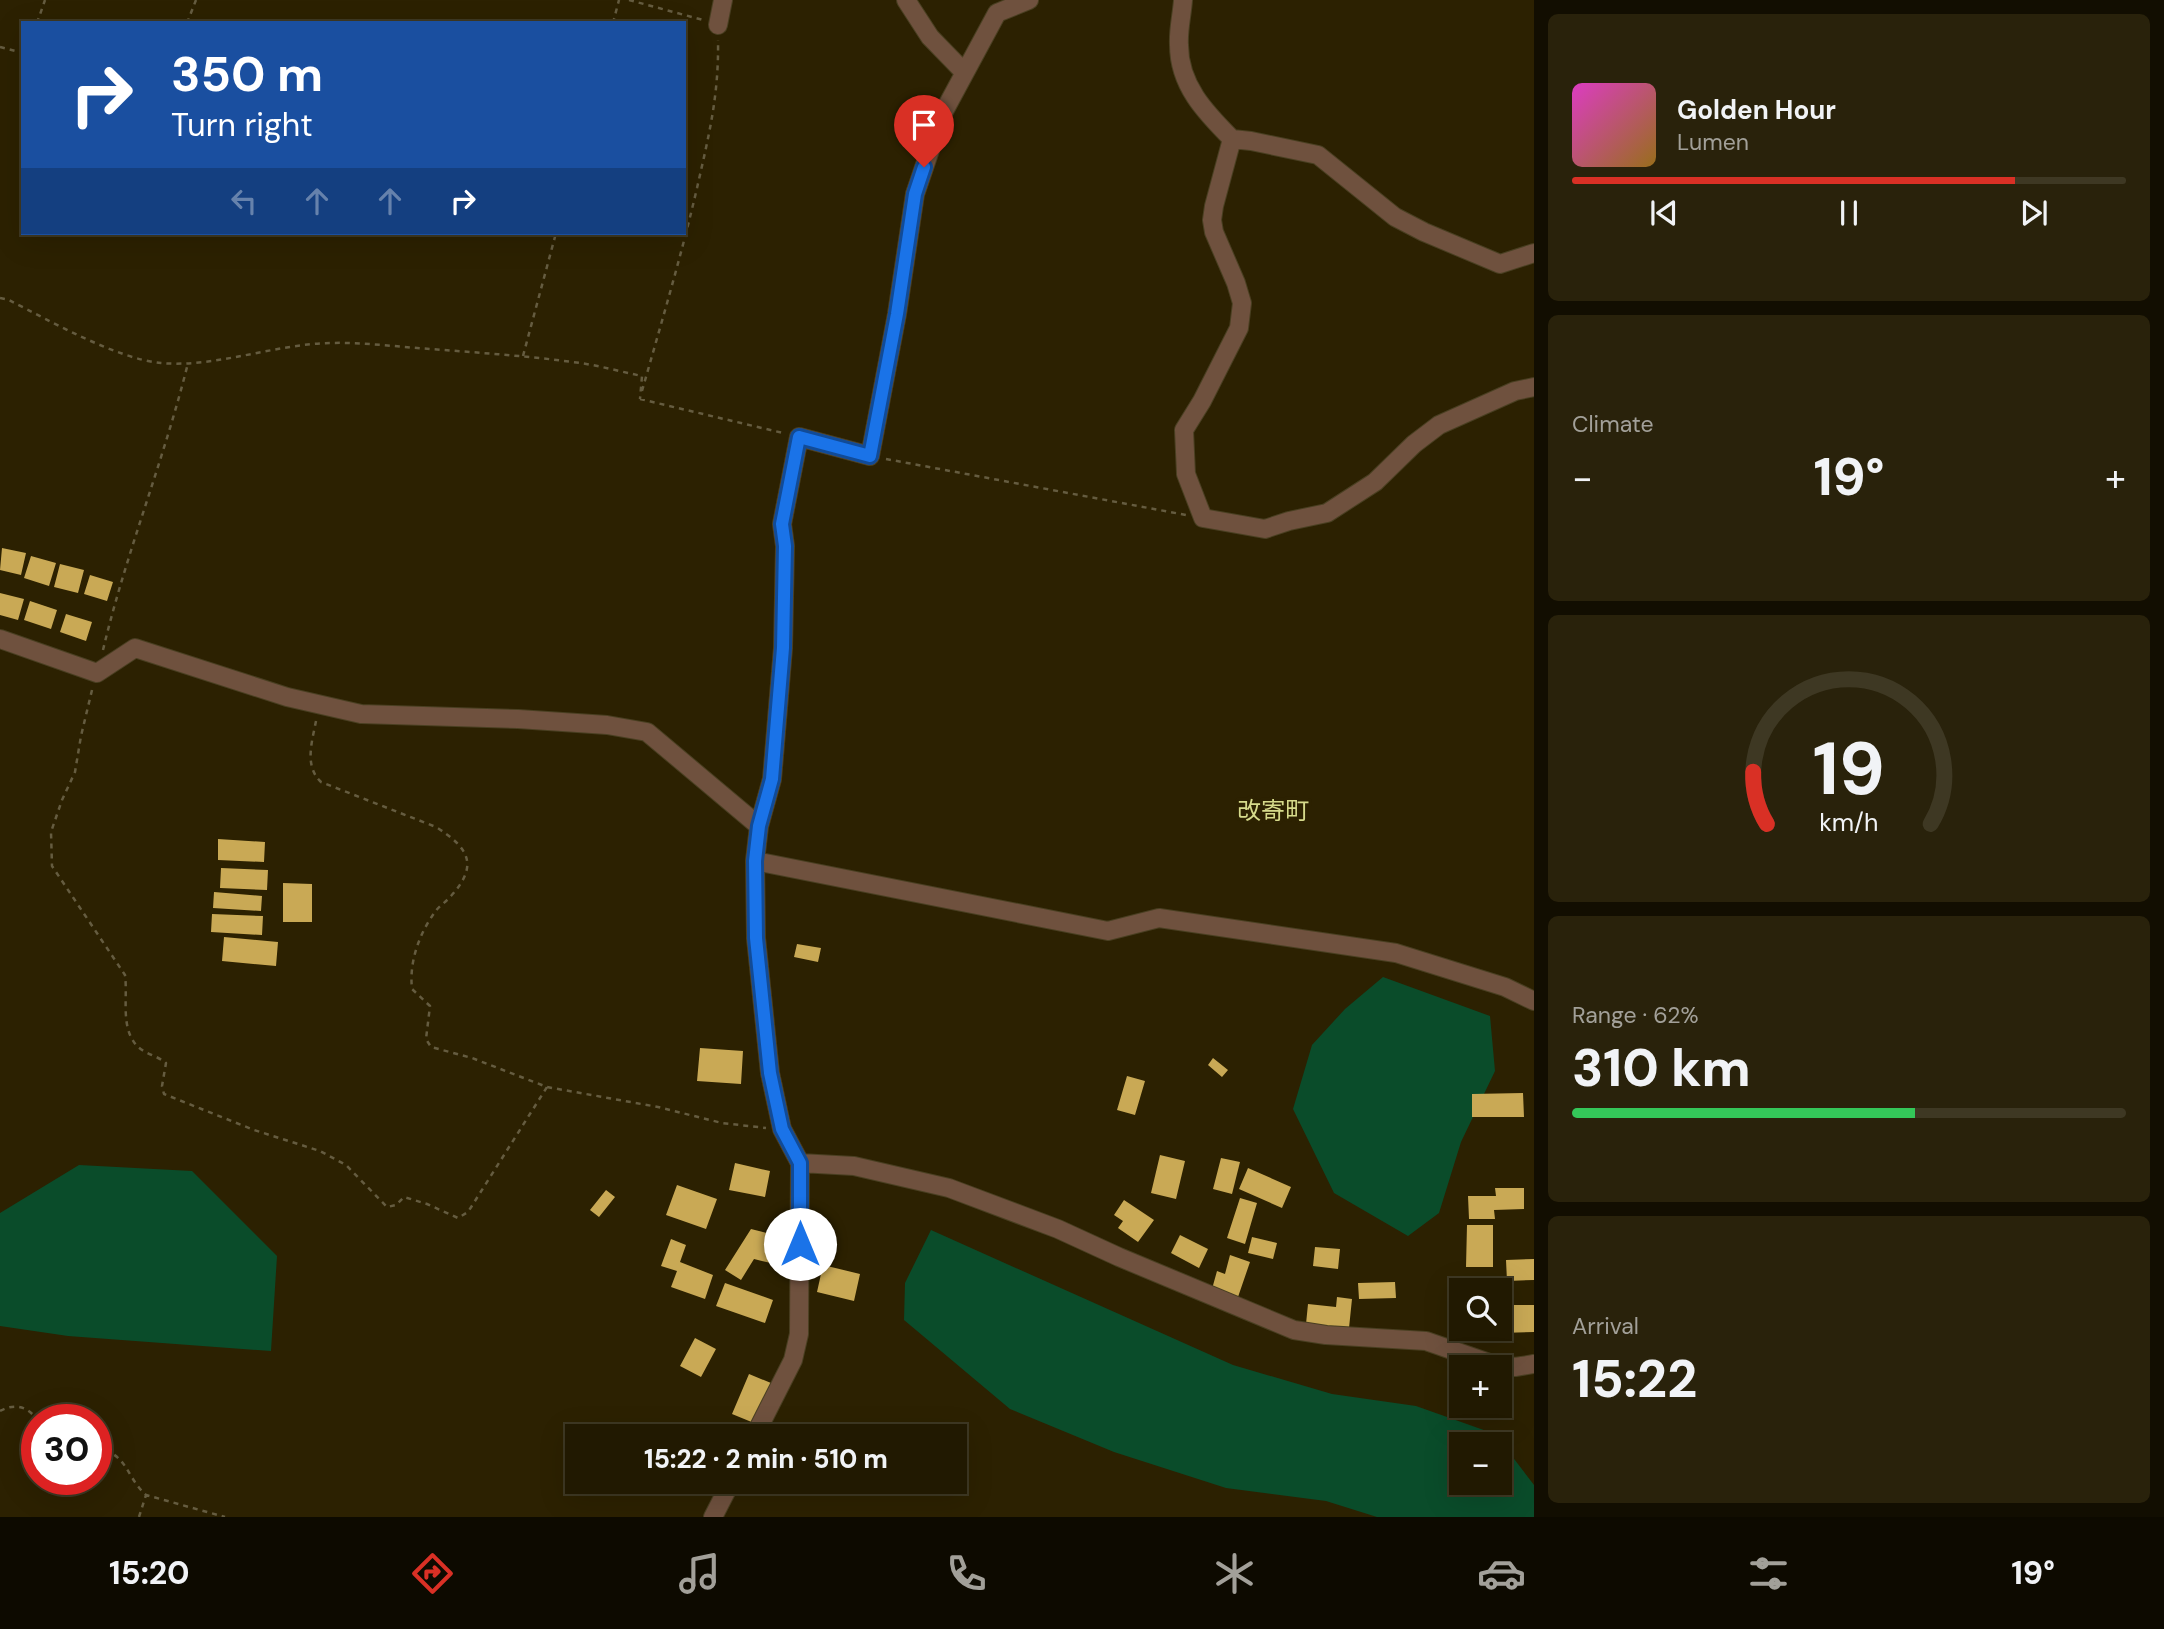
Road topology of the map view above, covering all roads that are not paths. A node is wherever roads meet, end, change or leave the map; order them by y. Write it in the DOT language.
graph roads {
  1 [pos="723,0"];
  2 [pos="906,0"];
  3 [pos="1028,0"];
  4 [pos="1183,0"];
  5 [pos="718,24"];
  6 [pos="964,72"];
  7 [pos="1232,139"];
  8 [pos="1534,253"];
  9 [pos="1534,387"];
  10 [pos="0,639"];
  11 [pos="759,826"];
  12 [pos="755,861"];
  13 [pos="1534,1001"];
  14 [pos="800,1163"];
  15 [pos="1534,1364"];
  16 [pos="761,1424"];
  17 [pos="725,1494"];
  18 [pos="713,1517"];
  1 -- 5 [label="street"];
  2 -- 6 [label="street"];
  3 -- 6 [label="street"];
  4 -- 7 [label="street"];
  6 -- 11 [label="street"];
  7 -- 8 [label="street"];
  7 -- 9 [label="street"];
  10 -- 11 [label="street"];
  11 -- 12 [label="street"];
  12 -- 13 [label="street"];
  12 -- 14 [label="street"];
  14 -- 15 [label="street"];
  14 -- 16 [label="street"];
  17 -- 18 [label="street"];
}
